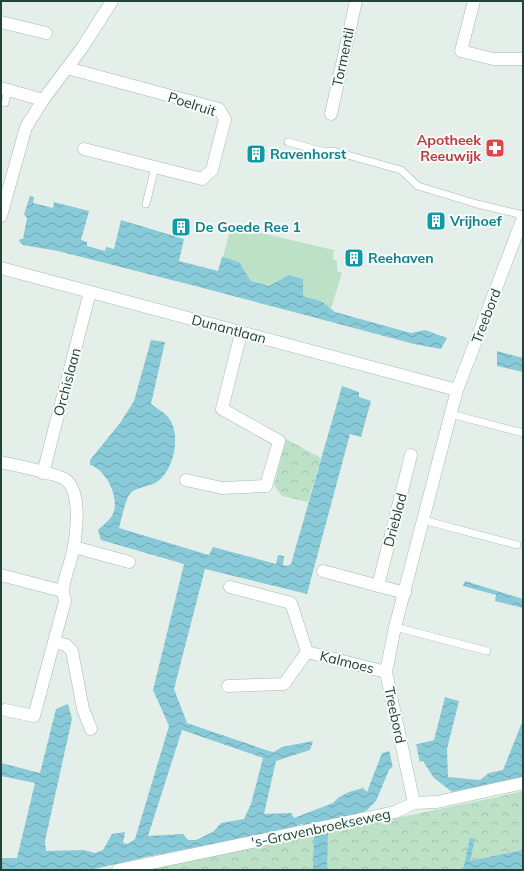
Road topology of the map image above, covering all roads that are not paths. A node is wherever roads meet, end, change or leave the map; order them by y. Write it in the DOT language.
graph roads {
  1 [pos="112,1"];
  2 [pos="356,1"];
  3 [pos="474,1"];
  4 [pos="1,22"];
  5 [pos="46,33"];
  6 [pos="523,59"];
  7 [pos="67,68"];
  8 [pos="4,89"];
  9 [pos="43,100"];
  10 [pos="5,102"];
  11 [pos="331,114"];
  12 [pos="288,142"];
  13 [pos="84,148"];
  14 [pos="155,167"];
  15 [pos="4,194"];
  16 [pos="146,204"];
  17 [pos="1,216"];
  18 [pos="523,216"];
  19 [pos="1,268"];
  20 [pos="90,292"];
  21 [pos="241,333"];
  22 [pos="457,390"];
  23 [pos="452,414"];
  24 [pos="523,433"];
  25 [pos="412,455"];
  26 [pos="1,462"];
  27 [pos="43,472"];
  28 [pos="186,480"];
  29 [pos="424,520"];
  30 [pos="517,544"];
  31 [pos="74,547"];
  32 [pos="129,562"];
  33 [pos="323,571"];
  34 [pos="1,575"];
  35 [pos="378,586"];
  36 [pos="230,587"];
  37 [pos="62,591"];
  38 [pos="405,593"];
  39 [pos="395,627"];
  40 [pos="54,642"];
  41 [pos="487,651"];
  42 [pos="307,652"];
  43 [pos="386,672"];
  44 [pos="228,686"];
  45 [pos="5,710"];
  46 [pos="91,729"];
  47 [pos="523,783"];
  48 [pos="414,803"];
  49 [pos="118,870"];
  1 -- 7 [label="street"];
  2 -- 11 [label="street, Tormentil"];
  3 -- 6 [label="street"];
  4 -- 5 [label="street"];
  7 -- 9 [label="street"];
  7 -- 14 [label="street, Poelruit"];
  8 -- 9 [label="street"];
  8 -- 10 [label="lane"];
  9 -- 15 [label="street"];
  12 -- 18 [label="lane"];
  13 -- 14 [label="street, Poelruit"];
  14 -- 16 [label="lane"];
  15 -- 17 [label="street"];
  18 -- 22 [label="street, Treebord"];
  19 -- 20 [label="street, Dunantlaan"];
  20 -- 21 [label="street, Dunantlaan"];
  20 -- 27 [label="street, Orchislaan"];
  21 -- 22 [label="street, Dunantlaan"];
  21 -- 28 [label="street"];
  22 -- 23 [label="street, Treebord"];
  23 -- 24 [label="lane"];
  23 -- 29 [label="street, Treebord"];
  25 -- 35 [label="street, Drieblad"];
  26 -- 27 [label="street"];
  27 -- 31 [label="street"];
  29 -- 30 [label="lane"];
  29 -- 38 [label="street, Treebord"];
  31 -- 32 [label="street"];
  31 -- 37 [label="street"];
  33 -- 35 [label="street"];
  34 -- 37 [label="street"];
  35 -- 38 [label="street"];
  36 -- 42 [label="street, Kalmoes"];
  37 -- 40 [label="street"];
  38 -- 39 [label="street, Treebord"];
  39 -- 41 [label="lane"];
  39 -- 43 [label="street, Treebord"];
  40 -- 45 [label="street"];
  40 -- 46 [label="street"];
  42 -- 43 [label="street, Kalmoes"];
  42 -- 44 [label="street, Kalmoes"];
  43 -- 48 [label="street, Treebord"];
  47 -- 48 [label="street, 's-Gravenbroekseweg"];
  48 -- 49 [label="street, 's-Gravenbroekseweg"];
}
